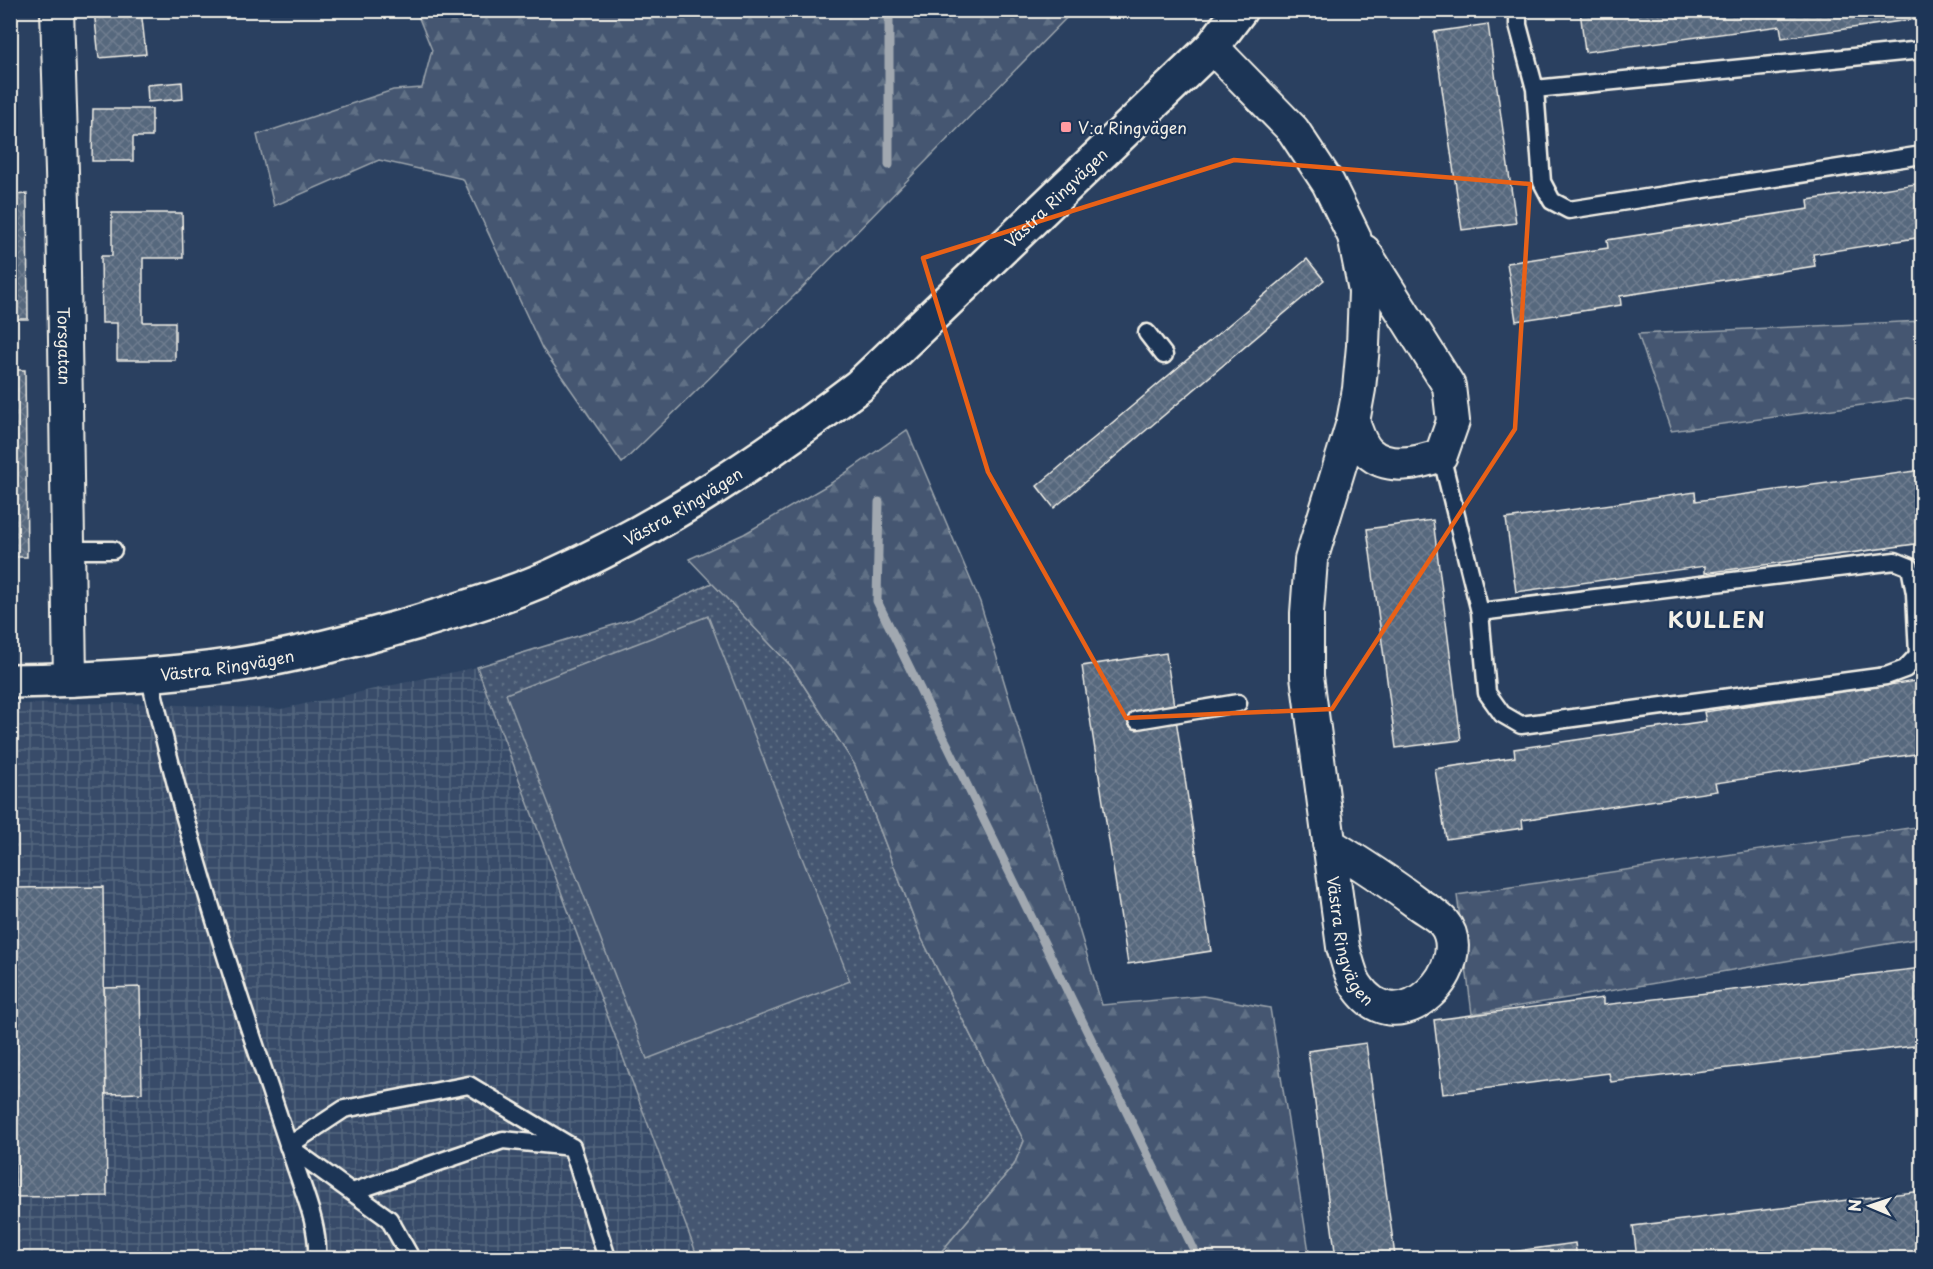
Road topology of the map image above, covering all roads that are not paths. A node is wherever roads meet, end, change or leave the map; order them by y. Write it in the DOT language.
graph roads {
  1 [pos="57,10"];
  2 [pos="1240,10"];
  3 [pos="1518,10"];
  4 [pos="1212,46"];
  5 [pos="1923,50"];
  6 [pos="1535,89"];
  7 [pos="1923,155"];
  8 [pos="1354,236"];
  9 [pos="1147,333"];
  10 [pos="1164,355"];
  11 [pos="1353,422"];
  12 [pos="1441,455"];
  13 [pos="68,549"];
  14 [pos="113,550"];
  15 [pos="1480,612"];
  16 [pos="149,674"];
  17 [pos="70,680"];
  18 [pos="10,681"];
  19 [pos="1238,703"];
  20 [pos="1137,720"];
  21 [pos="1329,844"];
  22 [pos="288,1146"];
  23 [pos="572,1147"];
  24 [pos="352,1192"];
  25 [pos="317,1258"];
  26 [pos="411,1258"];
  27 [pos="607,1258"];
  1 -- 13 [label="street, Torsgatan"];
  2 -- 4 [label="main road, Västra Ringvägen"];
  3 -- 6 [label="lane"];
  4 -- 8 [label="street, Västra Ringvägen"];
  4 -- 16 [label="main road, Västra Ringvägen"];
  5 -- 6 [label="lane"];
  6 -- 7 [label="lane"];
  8 -- 11 [label="street, Västra Ringvägen"];
  8 -- 12 [label="street, Västra Ringvägen"];
  9 -- 10 [label="lane"];
  11 -- 12 [label="street"];
  11 -- 21 [label="street, Västra Ringvägen"];
  12 -- 15 [label="lane"];
  13 -- 14 [label="lane"];
  13 -- 17 [label="street, Torsgatan"];
  15 -- 15 [label="lane"];
  16 -- 17 [label="main road, Västra Ringvägen"];
  16 -- 22 [label="lane"];
  17 -- 18 [label="main road, Västra Ringvägen"];
  19 -- 20 [label="lane"];
  21 -- 21 [label="street, Västra Ringvägen"];
  22 -- 23 [label="lane"];
  22 -- 24 [label="lane"];
  22 -- 25 [label="lane"];
  23 -- 24 [label="lane"];
  23 -- 27 [label="lane"];
  24 -- 26 [label="lane"];
}
